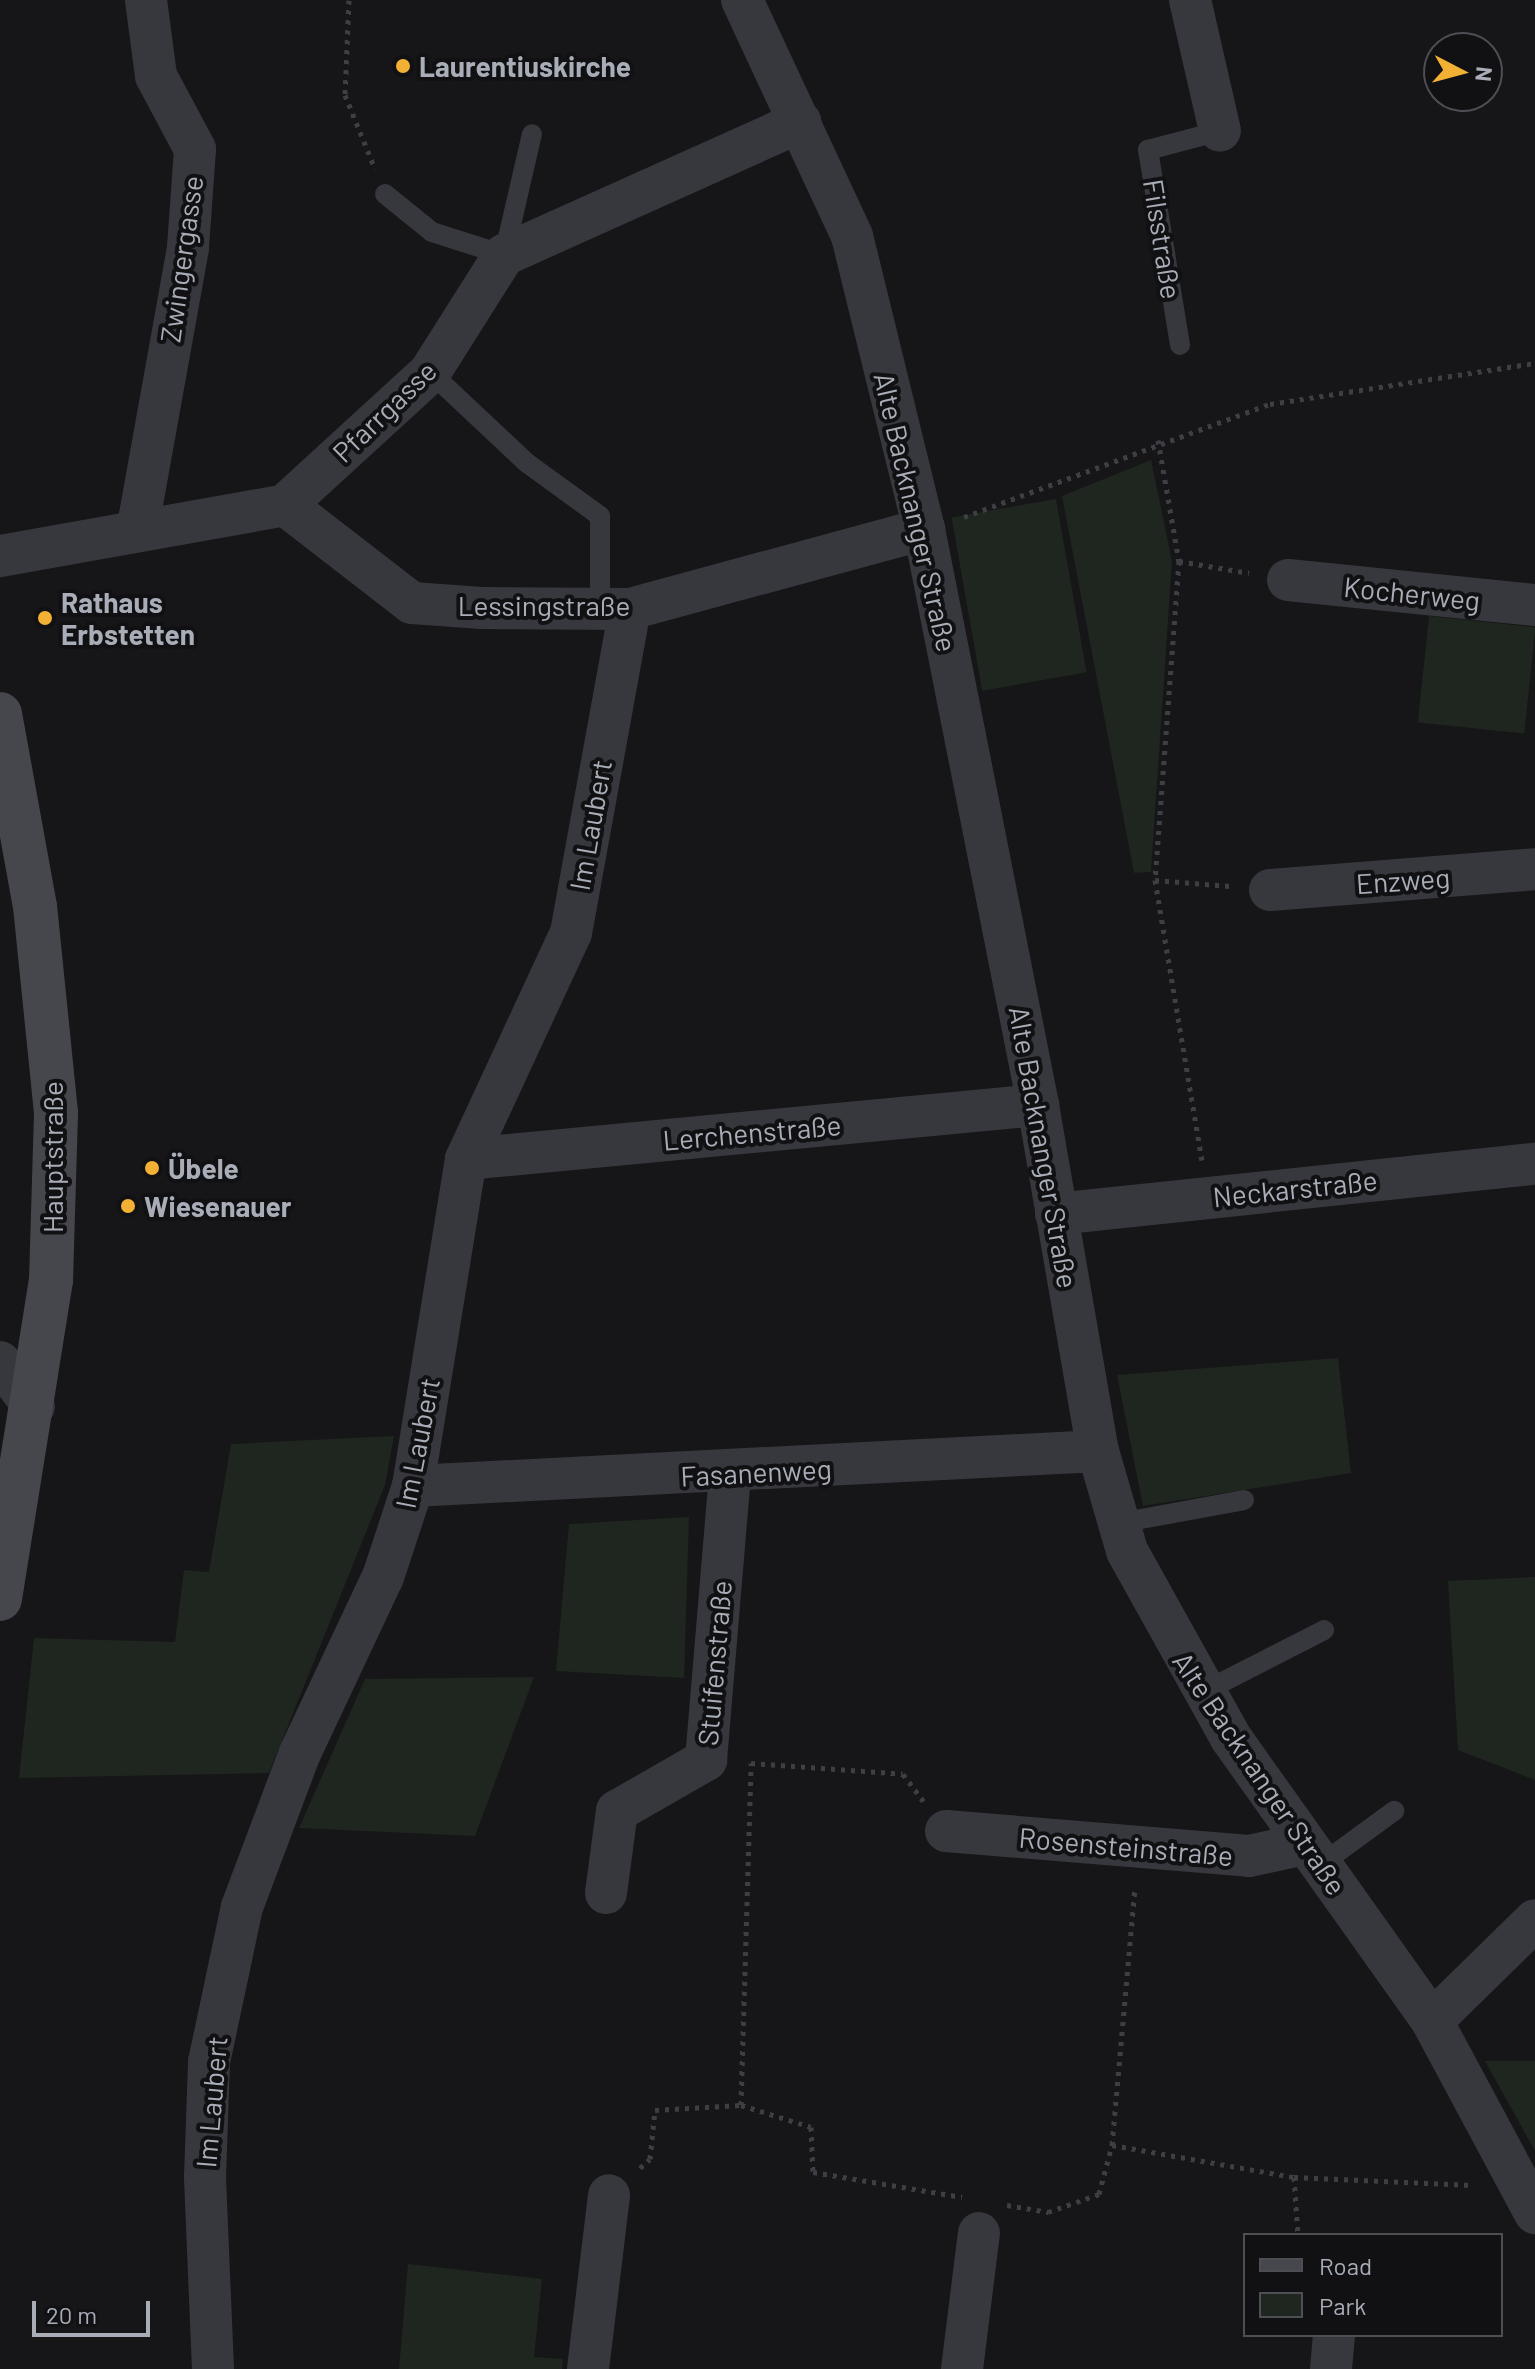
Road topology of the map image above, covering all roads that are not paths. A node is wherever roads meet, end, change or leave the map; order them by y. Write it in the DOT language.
graph roads {
  1 [pos="146,0"];
  2 [pos="742,0"];
  3 [pos="1190,0"];
  4 [pos="800,122"];
  5 [pos="1220,131"];
  6 [pos="532,134"];
  7 [pos="385,194"];
  8 [pos="504,255"];
  9 [pos="1180,345"];
  10 [pos="430,372"];
  11 [pos="285,505"];
  12 [pos="138,526"];
  13 [pos="924,529"];
  14 [pos="0,556"];
  15 [pos="1288,580"];
  16 [pos="1535,605"];
  17 [pos="615,609"];
  18 [pos="0,714"];
  19 [pos="1535,869"];
  20 [pos="1270,890"];
  21 [pos="1038,1105"];
  22 [pos="466,1159"];
  23 [pos="1535,1164"];
  24 [pos="1056,1214"];
  25 [pos="0,1362"];
  26 [pos="34,1407"];
  27 [pos="1098,1451"];
  28 [pos="730,1475"];
  29 [pos="413,1486"];
  30 [pos="1244,1500"];
  31 [pos="1119,1523"];
  32 [pos="0,1599"];
  33 [pos="1324,1630"];
  34 [pos="1203,1692"];
  35 [pos="1394,1811"];
  36 [pos="946,1831"];
  37 [pos="1312,1855"];
  38 [pos="606,1893"];
  39 [pos="1535,1920"];
  40 [pos="1432,2021"];
  41 [pos="609,2195"];
  42 [pos="1528,2201"];
  43 [pos="981,2211"];
  44 [pos="1334,2337"];
  45 [pos="213,2369"];
  46 [pos="588,2369"];
  47 [pos="962,2369"];
  48 [pos="1331,2369"];
  1 -- 12 [label="street, Zwingergasse"];
  2 -- 4 [label="street, Alte Backnanger Straße"];
  3 -- 5 [label="street, Filsstraße"];
  4 -- 8 [label="street"];
  4 -- 13 [label="street, Alte Backnanger Straße"];
  5 -- 9 [label="lane, Filsstraße"];
  6 -- 8 [label="lane"];
  7 -- 8 [label="lane"];
  8 -- 10 [label="street, Pfarrgasse"];
  10 -- 11 [label="street, Pfarrgasse"];
  10 -- 17 [label="lane"];
  11 -- 12 [label="street"];
  11 -- 17 [label="street, Lessingstraße"];
  12 -- 14 [label="street"];
  13 -- 17 [label="street, Lessingstraße"];
  13 -- 21 [label="street, Alte Backnanger Straße"];
  15 -- 16 [label="street, Kocherweg"];
  17 -- 22 [label="street, Im Laubert"];
  18 -- 26 [label="street, Hauptstraße"];
  19 -- 20 [label="street, Enzweg"];
  21 -- 22 [label="street, Lerchenstraße"];
  21 -- 24 [label="street, Alte Backnanger Straße"];
  22 -- 29 [label="street, Im Laubert"];
  23 -- 24 [label="street, Neckarstraße"];
  24 -- 27 [label="street, Alte Backnanger Straße"];
  25 -- 26 [label="street"];
  26 -- 32 [label="street, Hauptstraße"];
  27 -- 28 [label="street, Fasanenweg"];
  27 -- 31 [label="street, Alte Backnanger Straße"];
  28 -- 29 [label="street, Fasanenweg"];
  28 -- 38 [label="street, Stuifenstraße"];
  29 -- 45 [label="street, Im Laubert"];
  30 -- 31 [label="lane"];
  31 -- 34 [label="street, Alte Backnanger Straße"];
  33 -- 34 [label="lane"];
  34 -- 37 [label="street, Alte Backnanger Straße"];
  35 -- 37 [label="lane"];
  36 -- 37 [label="street, Rosensteinstraße"];
  37 -- 40 [label="street, Alte Backnanger Straße"];
  39 -- 40 [label="street"];
  40 -- 42 [label="street, Alte Backnanger Straße"];
  41 -- 46 [label="street"];
  43 -- 47 [label="street"];
  44 -- 48 [label="street"];
}
